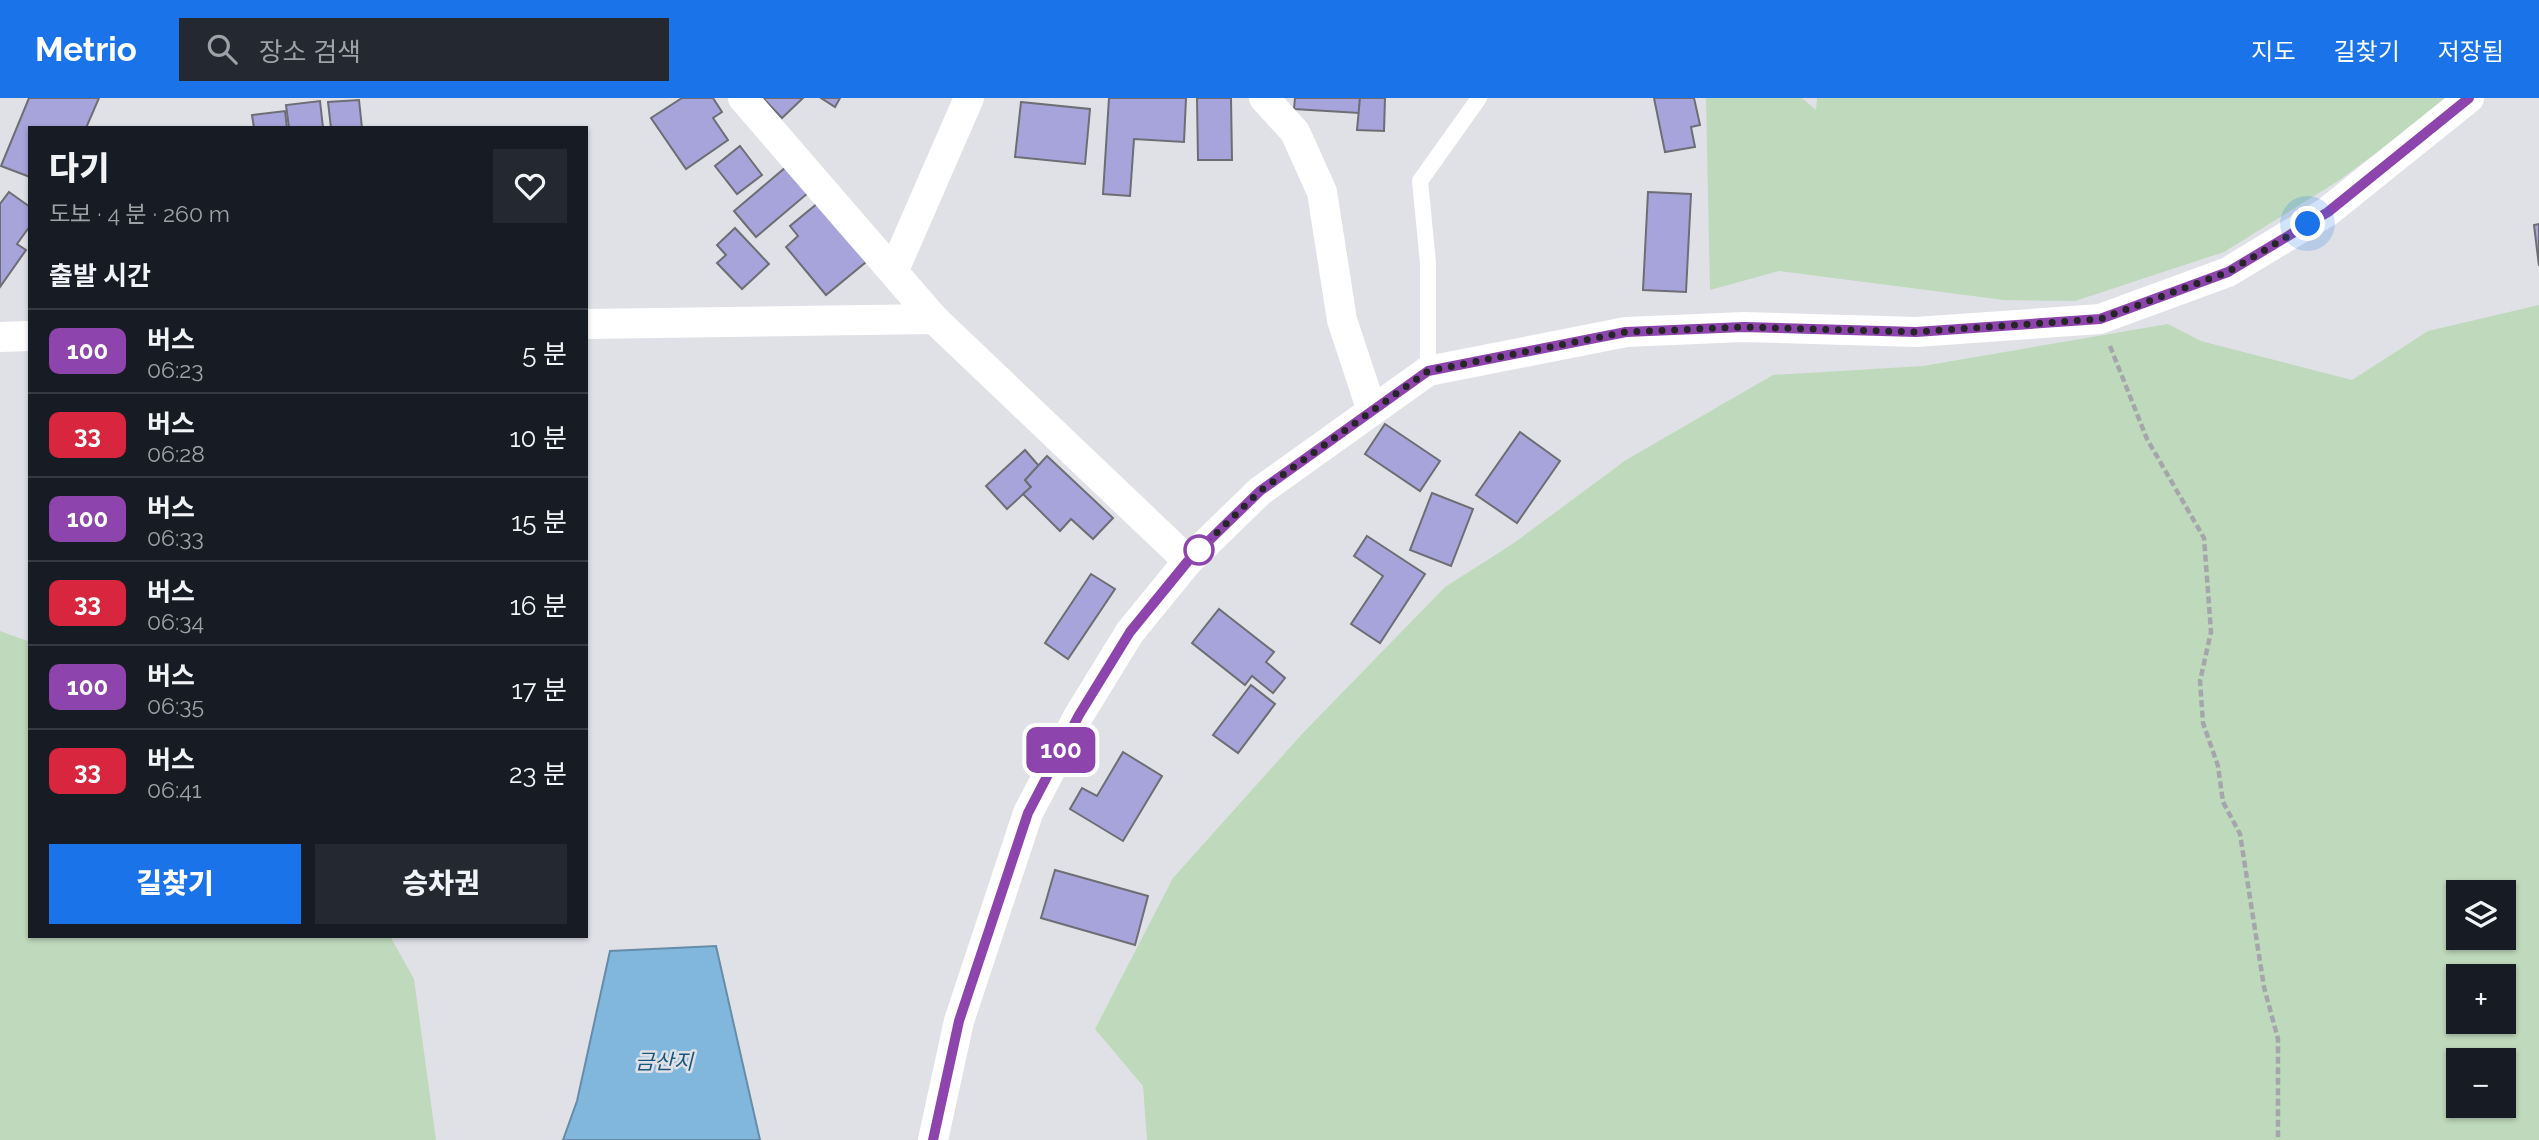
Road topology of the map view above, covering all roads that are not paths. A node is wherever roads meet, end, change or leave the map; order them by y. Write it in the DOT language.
graph roads {
  1 [pos="743,98"];
  2 [pos="969,98"];
  3 [pos="1264,98"];
  4 [pos="1479,98"];
  5 [pos="2469,98"];
  6 [pos="894,270"];
  7 [pos="934,319"];
  8 [pos="588,324"];
  9 [pos="28,336"];
  10 [pos="0,337"];
  11 [pos="1428,371"];
  12 [pos="1372,411"];
  13 [pos="1188,561"];
  14 [pos="933,1140"];
  1 -- 6 [label="street"];
  2 -- 6 [label="street"];
  3 -- 12 [label="street"];
  4 -- 11 [label="lane"];
  5 -- 11 [label="street"];
  6 -- 7 [label="street"];
  7 -- 8 [label="street"];
  7 -- 13 [label="street"];
  9 -- 10 [label="street"];
  11 -- 12 [label="street"];
  12 -- 13 [label="street"];
  13 -- 14 [label="street"];
}
